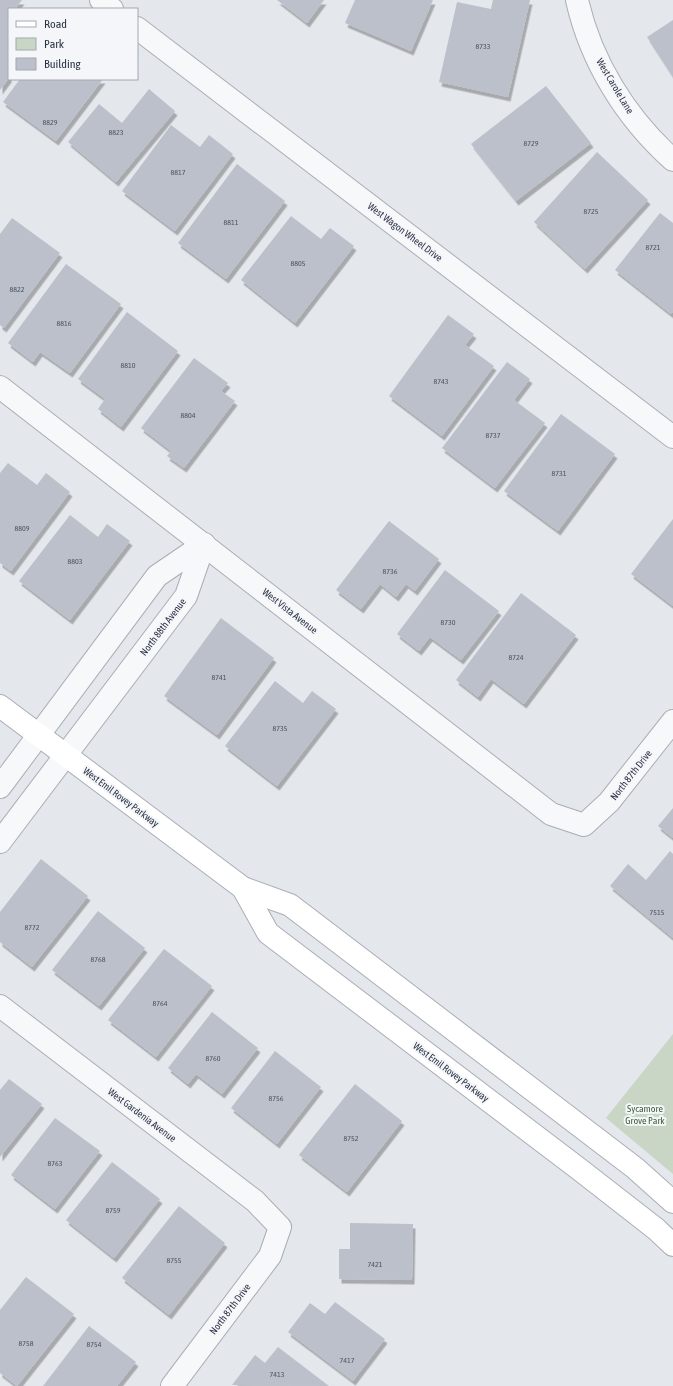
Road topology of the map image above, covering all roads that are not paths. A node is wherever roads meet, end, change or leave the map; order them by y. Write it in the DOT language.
graph roads {
  1 [pos="101,0"];
  2 [pos="577,0"];
  3 [pos="111,8"];
  4 [pos="138,29"];
  5 [pos="673,160"];
  6 [pos="0,388"];
  7 [pos="673,437"];
  8 [pos="204,544"];
  9 [pos="0,706"];
  10 [pos="673,721"];
  11 [pos="39,736"];
  12 [pos="66,756"];
  13 [pos="0,787"];
  14 [pos="584,825"];
  15 [pos="0,842"];
  16 [pos="243,888"];
  17 [pos="0,1006"];
  18 [pos="673,1202"];
  19 [pos="280,1227"];
  20 [pos="673,1245"];
  21 [pos="172,1386"];
  1 -- 3 [label="street"];
  2 -- 5 [label="street, West Carole Lane"];
  4 -- 7 [label="street, West Wagon Wheel Drive"];
  6 -- 8 [label="street, West Vista Avenue"];
  8 -- 11 [label="street"];
  8 -- 12 [label="street, North 88th Avenue"];
  8 -- 14 [label="street, West Vista Avenue"];
  9 -- 11 [label="street, West Emil Rovey Parkway"];
  10 -- 14 [label="street, North 87th Drive"];
  11 -- 12 [label="street, West Emil Rovey Parkway"];
  11 -- 13 [label="street"];
  12 -- 15 [label="street, North 88th Avenue"];
  12 -- 16 [label="street, West Emil Rovey Parkway"];
  16 -- 18 [label="street, West Emil Rovey Parkway"];
  16 -- 20 [label="street, West Emil Rovey Parkway"];
  17 -- 19 [label="street, West Gardenia Avenue"];
  19 -- 21 [label="street, North 87th Drive"];
}
